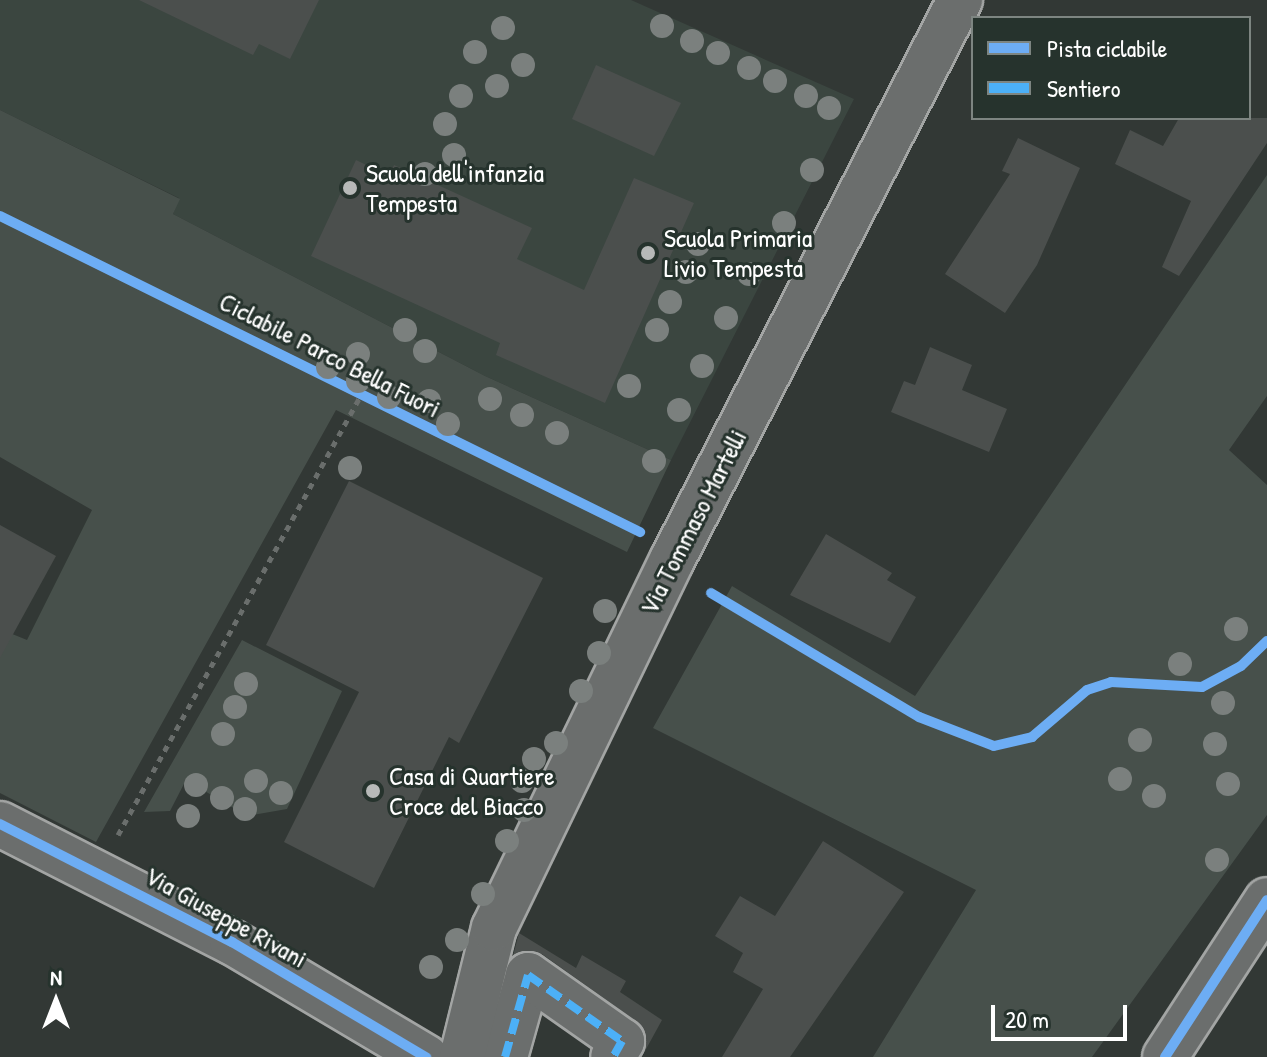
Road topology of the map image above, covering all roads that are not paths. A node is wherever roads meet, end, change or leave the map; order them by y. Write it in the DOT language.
graph roads {
  1 [pos="960,0"];
  2 [pos="0,824"];
  3 [pos="1267,900"];
  4 [pos="426,1057"];
  5 [pos="462,1057"];
  6 [pos="505,1057"];
  7 [pos="613,1057"];
  8 [pos="1165,1057"];
  1 -- 5 [label="main road, Via Tommaso Martelli"];
  2 -- 4 [label="main road, Via Giuseppe Rivani"];
  3 -- 8 [label="main road"];
  6 -- 7 [label="main road"];
}
